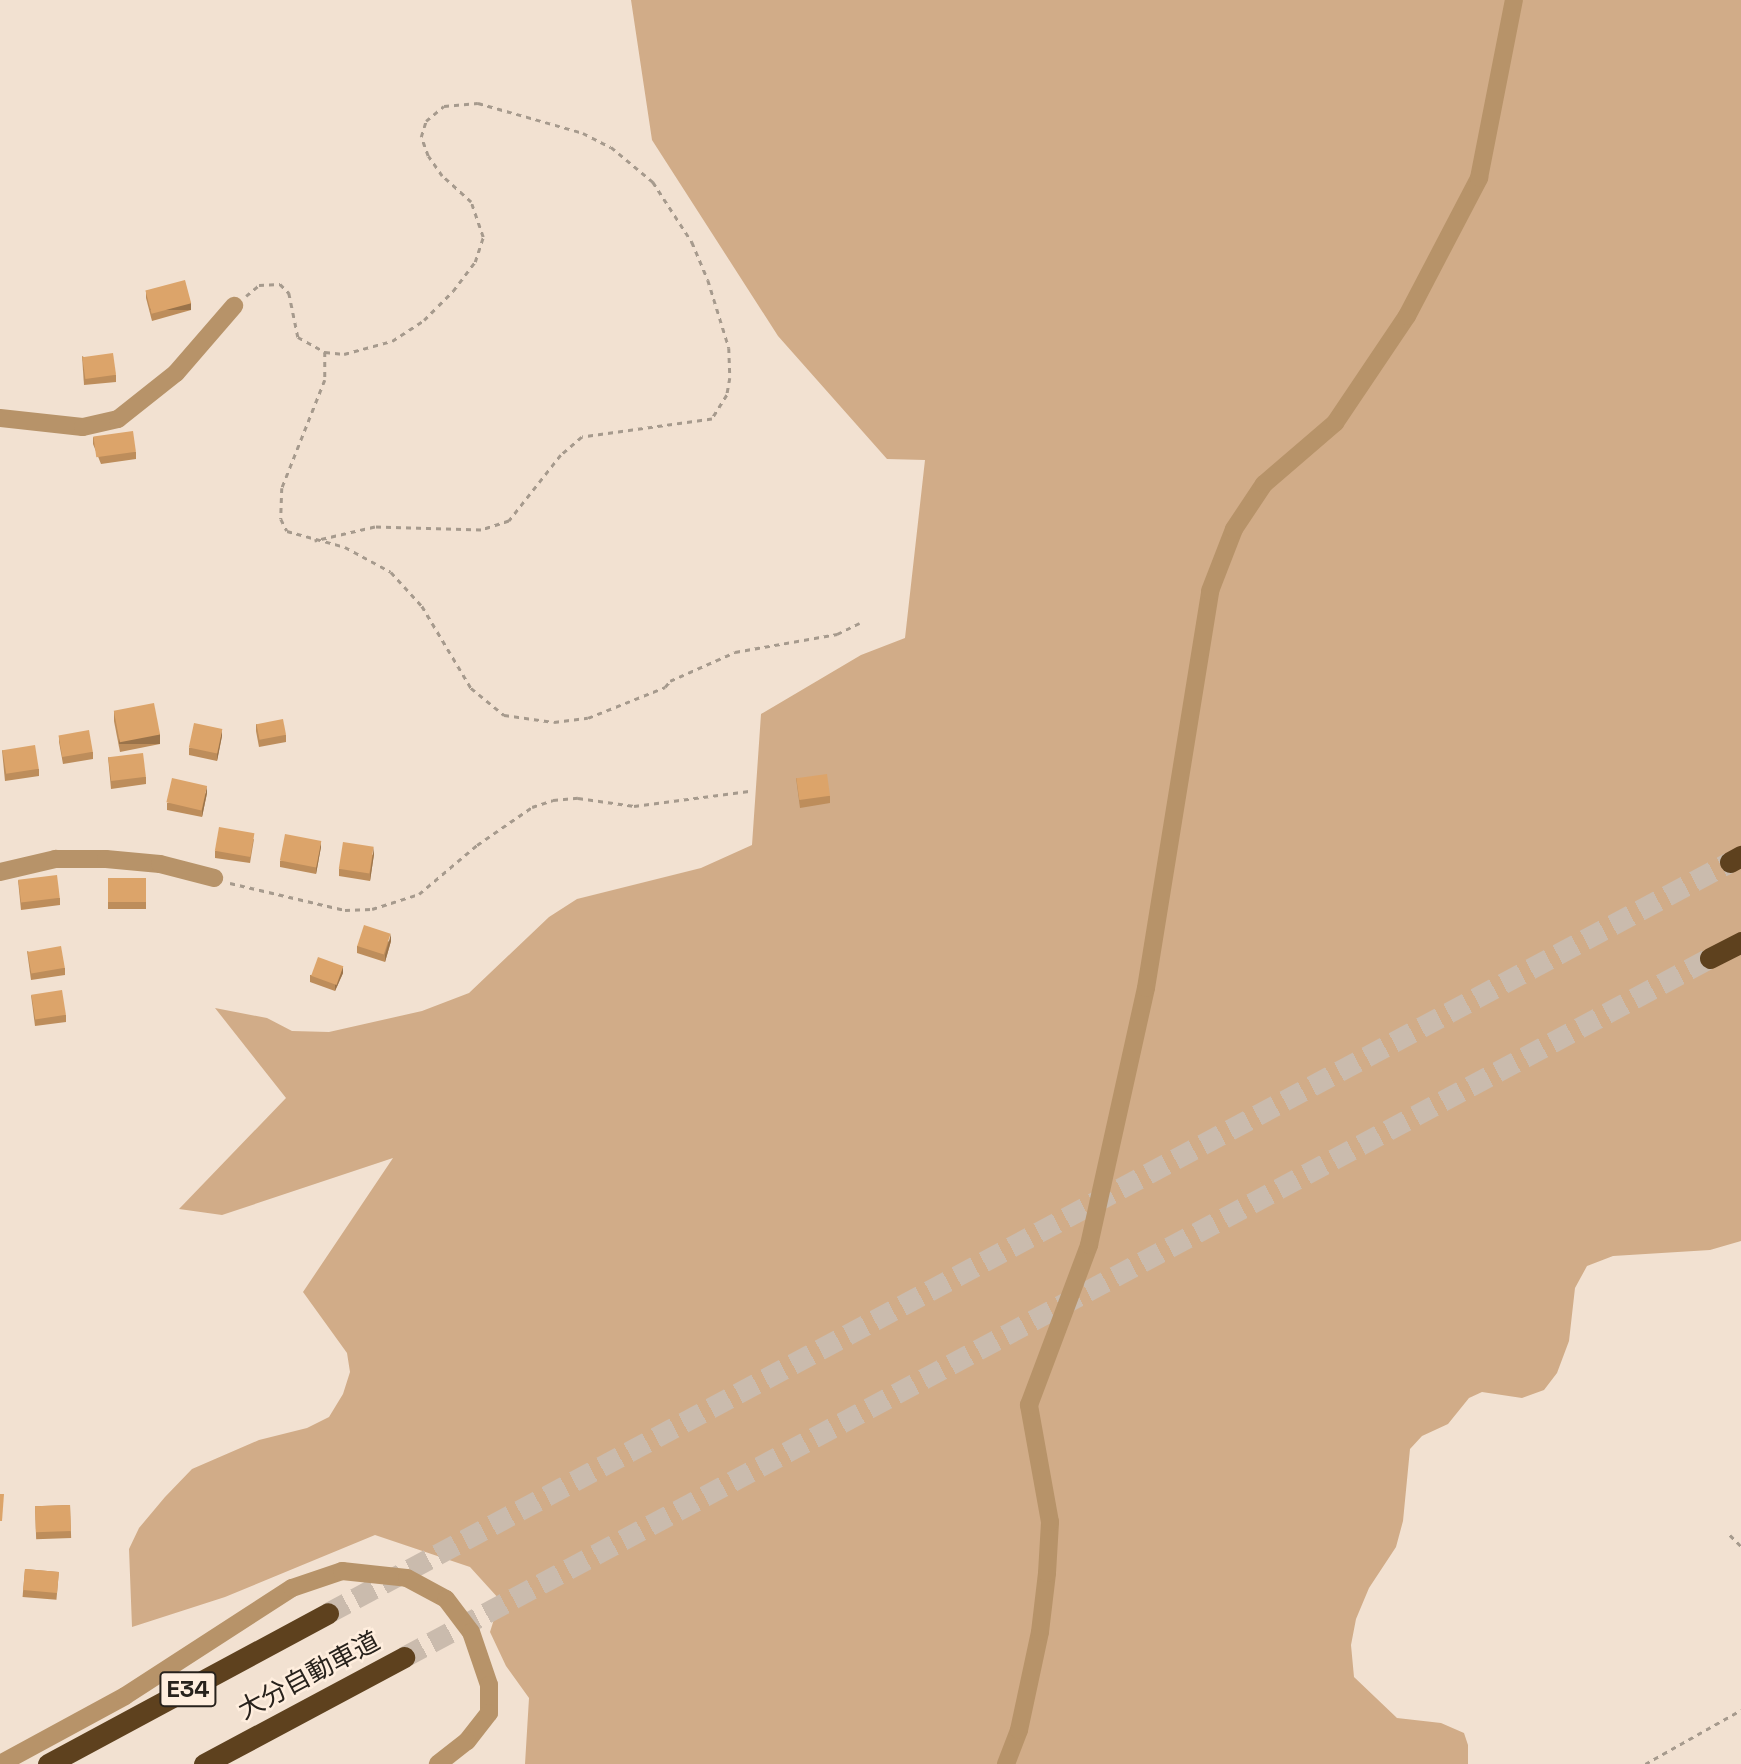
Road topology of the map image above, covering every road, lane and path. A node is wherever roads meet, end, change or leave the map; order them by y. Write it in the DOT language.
graph roads {
  1 [pos="1514,0"];
  2 [pos="234,306"];
  3 [pos="326,352"];
  4 [pos="0,418"];
  5 [pos="315,541"];
  6 [pos="860,623"];
  7 [pos="749,791"];
  8 [pos="0,872"];
  9 [pos="215,878"];
  10 [pos="1741,942"];
  11 [pos="1710,958"];
  12 [pos="1730,1535"];
  13 [pos="1741,1546"];
  14 [pos="328,1613"];
  15 [pos="404,1657"];
  16 [pos="1741,1710"];
  17 [pos="0,1764"];
  18 [pos="48,1764"];
  19 [pos="204,1764"];
  20 [pos="438,1764"];
  21 [pos="1006,1764"];
  22 [pos="1645,1764"];
  1 -- 21 [label="street"];
  2 -- 3 [label="path"];
  2 -- 4 [label="street"];
  3 -- 5 [label="path"];
  3 -- 5 [label="path"];
  5 -- 6 [label="path"];
  7 -- 9 [label="path"];
  8 -- 9 [label="street"];
  10 -- 11 [label="highway"];
  12 -- 13 [label="path"];
  14 -- 18 [label="highway, 大分自動車道 / E34"];
  15 -- 19 [label="highway, 大分自動車道"];
  16 -- 22 [label="path"];
  17 -- 20 [label="street"];
}
